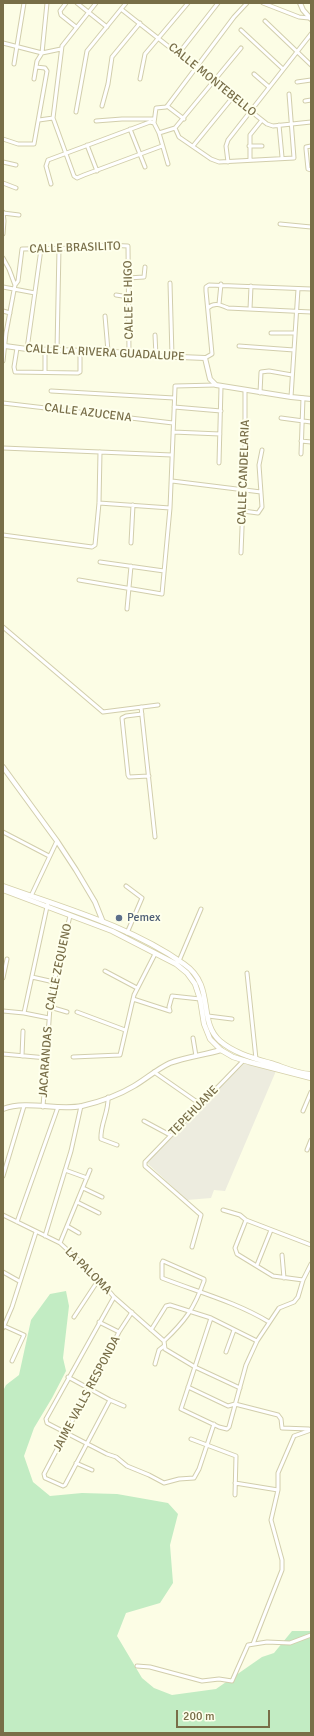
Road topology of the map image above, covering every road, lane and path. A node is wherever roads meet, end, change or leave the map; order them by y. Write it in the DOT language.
graph roads {
  1 [pos="24,3"];
  2 [pos="47,3"];
  3 [pos="66,3"];
  4 [pos="77,3"];
  5 [pos="96,3"];
  6 [pos="126,3"];
  7 [pos="188,3"];
  8 [pos="218,3"];
  9 [pos="247,3"];
  10 [pos="262,3"];
  11 [pos="300,3"];
  12 [pos="121,9"];
  13 [pos="89,12"];
  14 [pos="310,18"];
  15 [pos="265,21"];
  16 [pos="140,23"];
  17 [pos="76,27"];
  18 [pos="107,27"];
  19 [pos="241,30"];
  20 [pos="311,34"];
  21 [pos="158,38"];
  22 [pos="3,44"];
  23 [pos="18,46"];
  24 [pos="241,48"];
  25 [pos="61,49"];
  26 [pos="297,52"];
  27 [pos="42,53"];
  28 [pos="178,53"];
  29 [pos="14,64"];
  30 [pos="311,66"];
  31 [pos="36,67"];
  32 [pos="195,68"];
  33 [pos="283,69"];
  34 [pos="254,74"];
  35 [pos="34,79"];
  36 [pos="140,79"];
  37 [pos="311,80"];
  38 [pos="214,82"];
  39 [pos="297,82"];
  40 [pos="269,87"];
  41 [pos="289,94"];
  42 [pos="233,97"];
  43 [pos="311,100"];
  44 [pos="304,101"];
  45 [pos="102,106"];
  46 [pos="167,107"];
  47 [pos="251,111"];
  48 [pos="76,112"];
  49 [pos="53,118"];
  50 [pos="184,119"];
  51 [pos="39,120"];
  52 [pos="262,120"];
  53 [pos="96,121"];
  54 [pos="154,121"];
  55 [pos="311,122"];
  56 [pos="291,124"];
  57 [pos="279,125"];
  58 [pos="175,128"];
  59 [pos="130,129"];
  60 [pos="158,134"];
  61 [pos="3,139"];
  62 [pos="87,145"];
  63 [pos="162,146"];
  64 [pos="193,146"];
  65 [pos="249,146"];
  66 [pos="262,146"];
  67 [pos="311,146"];
  68 [pos="66,152"];
  69 [pos="141,154"];
  70 [pos="282,157"];
  71 [pos="250,160"];
  72 [pos="3,162"];
  73 [pos="228,162"];
  74 [pos="168,164"];
  75 [pos="16,166"];
  76 [pos="145,167"];
  77 [pos="310,169"];
  78 [pos="97,171"];
  79 [pos="3,183"];
  80 [pos="51,184"];
  81 [pos="16,188"];
  82 [pos="3,213"];
  83 [pos="19,215"];
  84 [pos="280,224"];
  85 [pos="311,227"];
  86 [pos="3,234"];
  87 [pos="128,246"];
  88 [pos="41,248"];
  89 [pos="59,248"];
  90 [pos="3,258"];
  91 [pos="145,267"];
  92 [pos="128,278"];
  93 [pos="170,283"];
  94 [pos="220,284"];
  95 [pos="15,285"];
  96 [pos="252,286"];
  97 [pos="3,287"];
  98 [pos="289,288"];
  99 [pos="14,289"];
  100 [pos="298,289"];
  101 [pos="311,289"];
  102 [pos="35,293"];
  103 [pos="116,295"];
  104 [pos="129,297"];
  105 [pos="298,297"];
  106 [pos="219,304"];
  107 [pos="208,308"];
  108 [pos="250,309"];
  109 [pos="3,311"];
  110 [pos="297,311"];
  111 [pos="311,312"];
  112 [pos="10,313"];
  113 [pos="105,316"];
  114 [pos="271,333"];
  115 [pos="295,333"];
  116 [pos="156,335"];
  117 [pos="4,344"];
  118 [pos="239,346"];
  119 [pos="17,348"];
  120 [pos="27,349"];
  121 [pos="45,350"];
  122 [pos="57,350"];
  123 [pos="80,350"];
  124 [pos="294,350"];
  125 [pos="108,352"];
  126 [pos="130,353"];
  127 [pos="156,356"];
  128 [pos="172,356"];
  129 [pos="205,358"];
  130 [pos="3,361"];
  131 [pos="45,372"];
  132 [pos="292,375"];
  133 [pos="216,385"];
  134 [pos="222,387"];
  135 [pos="51,391"];
  136 [pos="245,391"];
  137 [pos="260,393"];
  138 [pos="291,397"];
  139 [pos="174,398"];
  140 [pos="303,398"];
  141 [pos="311,399"];
  142 [pos="3,403"];
  143 [pos="174,407"];
  144 [pos="221,411"];
  145 [pos="281,418"];
  146 [pos="302,421"];
  147 [pos="311,422"];
  148 [pos="173,423"];
  149 [pos="173,432"];
  150 [pos="220,434"];
  151 [pos="301,441"];
  152 [pos="311,442"];
  153 [pos="3,448"];
  154 [pos="262,450"];
  155 [pos="98,452"];
  156 [pos="300,454"];
  157 [pos="172,455"];
  158 [pos="219,463"];
  159 [pos="172,481"];
  160 [pos="244,490"];
  161 [pos="261,492"];
  162 [pos="99,503"];
  163 [pos="134,505"];
  164 [pos="170,508"];
  165 [pos="243,511"];
  166 [pos="3,535"];
  167 [pos="132,543"];
  168 [pos="241,553"];
  169 [pos="100,562"];
  170 [pos="131,566"];
  171 [pos="164,571"];
  172 [pos="79,580"];
  173 [pos="129,589"];
  174 [pos="127,609"];
  175 [pos="3,627"];
  176 [pos="158,705"];
  177 [pos="141,707"];
  178 [pos="142,714"];
  179 [pos="3,767"];
  180 [pos="149,776"];
  181 [pos="3,832"];
  182 [pos="155,837"];
  183 [pos="57,841"];
  184 [pos="49,856"];
  185 [pos="3,886"];
  186 [pos="126,886"];
  187 [pos="3,890"];
  188 [pos="31,896"];
  189 [pos="48,904"];
  190 [pos="201,909"];
  191 [pos="70,916"];
  192 [pos="103,922"];
  193 [pos="127,933"];
  194 [pos="155,954"];
  195 [pos="7,959"];
  196 [pos="180,961"];
  197 [pos="105,971"];
  198 [pos="247,973"];
  199 [pos="32,977"];
  200 [pos="3,978"];
  201 [pos="54,982"];
  202 [pos="137,988"];
  203 [pos="133,999"];
  204 [pos="200,999"];
  205 [pos="50,1006"];
  206 [pos="3,1012"];
  207 [pos="67,1012"];
  208 [pos="77,1012"];
  209 [pos="24,1013"];
  210 [pos="208,1016"];
  211 [pos="49,1018"];
  212 [pos="232,1019"];
  213 [pos="125,1030"];
  214 [pos="23,1031"];
  215 [pos="193,1038"];
  216 [pos="220,1040"];
  217 [pos="215,1045"];
  218 [pos="221,1050"];
  219 [pos="3,1054"];
  220 [pos="22,1056"];
  221 [pos="196,1056"];
  222 [pos="73,1057"];
  223 [pos="47,1058"];
  224 [pos="256,1058"];
  225 [pos="244,1060"];
  226 [pos="154,1072"];
  227 [pos="311,1074"];
  228 [pos="311,1078"];
  229 [pos="311,1092"];
  230 [pos="108,1098"];
  231 [pos="310,1098"];
  232 [pos="200,1104"];
  233 [pos="24,1106"];
  234 [pos="81,1106"];
  235 [pos="43,1107"];
  236 [pos="58,1108"];
  237 [pos="3,1109"];
  238 [pos="303,1111"];
  239 [pos="144,1121"];
  240 [pos="170,1135"];
  241 [pos="311,1140"];
  242 [pos="117,1145"];
  243 [pos="307,1150"];
  244 [pos="65,1170"];
  245 [pos="90,1170"];
  246 [pos="3,1176"];
  247 [pos="87,1178"];
  248 [pos="83,1188"];
  249 [pos="102,1196"];
  250 [pos="77,1202"];
  251 [pos="222,1210"];
  252 [pos="99,1213"];
  253 [pos="3,1215"];
  254 [pos="246,1220"];
  255 [pos="17,1222"];
  256 [pos="67,1226"];
  257 [pos="271,1230"];
  258 [pos="36,1232"];
  259 [pos="79,1233"];
  260 [pos="45,1236"];
  261 [pos="60,1243"];
  262 [pos="311,1245"];
  263 [pos="192,1246"];
  264 [pos="282,1255"];
  265 [pos="311,1263"];
  266 [pos="257,1265"];
  267 [pos="3,1272"];
  268 [pos="284,1278"];
  269 [pos="99,1279"];
  270 [pos="19,1280"];
  271 [pos="303,1280"];
  272 [pos="200,1293"];
  273 [pos="114,1297"];
  274 [pos="192,1311"];
  275 [pos="132,1312"];
  276 [pos="74,1317"];
  277 [pos="211,1318"];
  278 [pos="99,1322"];
  279 [pos="269,1322"];
  280 [pos="4,1327"];
  281 [pos="151,1330"];
  282 [pos="234,1330"];
  283 [pos="119,1332"];
  284 [pos="164,1341"];
  285 [pos="257,1341"];
  286 [pos="164,1346"];
  287 [pos="226,1352"];
  288 [pos="12,1361"];
  289 [pos="155,1364"];
  290 [pos="195,1367"];
  291 [pos="68,1377"];
  292 [pos="188,1387"];
  293 [pos="240,1388"];
  294 [pos="89,1389"];
  295 [pos="110,1400"];
  296 [pos="235,1404"];
  297 [pos="124,1406"];
  298 [pos="214,1424"];
  299 [pos="311,1430"];
  300 [pos="66,1433"];
  301 [pos="191,1439"];
  302 [pos="86,1444"];
  303 [pos="207,1446"];
  304 [pos="76,1463"];
  305 [pos="92,1470"];
  306 [pos="235,1483"];
  307 [pos="278,1490"];
  308 [pos="235,1495"];
  309 [pos="311,1635"];
  310 [pos="253,1644"];
  311 [pos="137,1666"];
  1 -- 23 [label="street"];
  2 -- 27 [label="street"];
  3 -- 17 [label="street"];
  4 -- 13 [label="street"];
  5 -- 13 [label="street"];
  6 -- 12 [label="street"];
  7 -- 21 [label="street"];
  8 -- 28 [label="street"];
  9 -- 32 [label="street"];
  10 -- 14 [label="street"];
  11 -- 14 [label="street"];
  12 -- 16 [label="street, CALLE MONTEBELLO"];
  12 -- 18 [label="street"];
  13 -- 17 [label="street"];
  13 -- 18 [label="street"];
  15 -- 26 [label="street"];
  16 -- 21 [label="street, CALLE MONTEBELLO"];
  16 -- 45 [label="street"];
  17 -- 25 [label="street"];
  18 -- 48 [label="street"];
  19 -- 33 [label="street"];
  20 -- 26 [label="street"];
  21 -- 28 [label="street, CALLE MONTEBELLO"];
  21 -- 36 [label="street"];
  22 -- 23 [label="street"];
  23 -- 27 [label="street"];
  23 -- 29 [label="street"];
  24 -- 38 [label="street"];
  25 -- 27 [label="street"];
  25 -- 49 [label="street"];
  26 -- 30 [label="street"];
  26 -- 33 [label="street"];
  27 -- 31 [label="street"];
  28 -- 32 [label="street, CALLE MONTEBELLO"];
  31 -- 35 [label="street"];
  31 -- 51 [label="street"];
  32 -- 38 [label="street, CALLE MONTEBELLO"];
  32 -- 46 [label="street"];
  33 -- 40 [label="street"];
  34 -- 40 [label="street"];
  37 -- 39 [label="street"];
  38 -- 42 [label="street, CALLE MONTEBELLO"];
  38 -- 50 [label="street"];
  40 -- 47 [label="street"];
  41 -- 56 [label="street"];
  42 -- 47 [label="street, CALLE MONTEBELLO"];
  42 -- 64 [label="street"];
  43 -- 44 [label="street"];
  46 -- 50 [label="street"];
  46 -- 54 [label="street"];
  47 -- 52 [label="street, CALLE MONTEBELLO"];
  47 -- 73 [label="street"];
  49 -- 51 [label="street"];
  49 -- 68 [label="street"];
  50 -- 58 [label="street"];
  51 -- 61 [label="street"];
  52 -- 57 [label="street, CALLE MONTEBELLO"];
  52 -- 65 [label="street"];
  53 -- 54 [label="street"];
  54 -- 59 [label="street"];
  54 -- 60 [label="street"];
  55 -- 56 [label="street, CALLE MONTEBELLO"];
  56 -- 57 [label="street, CALLE MONTEBELLO"];
  56 -- 70 [label="street"];
  57 -- 70 [label="street"];
  58 -- 60 [label="street"];
  58 -- 64 [label="street"];
  59 -- 62 [label="street"];
  59 -- 69 [label="street"];
  60 -- 63 [label="street"];
  62 -- 68 [label="street"];
  62 -- 78 [label="street"];
  63 -- 69 [label="street"];
  63 -- 74 [label="street"];
  64 -- 73 [label="street"];
  65 -- 66 [label="street"];
  65 -- 71 [label="street"];
  67 -- 77 [label="street"];
  68 -- 78 [label="street"];
  68 -- 80 [label="street"];
  69 -- 76 [label="street"];
  69 -- 78 [label="street"];
  70 -- 71 [label="street"];
  71 -- 73 [label="street"];
  72 -- 75 [label="street"];
  79 -- 81 [label="street"];
  82 -- 83 [label="street"];
  82 -- 86 [label="street"];
  84 -- 85 [label="street"];
  87 -- 89 [label="street, CALLE BRASILITO"];
  87 -- 92 [label="street, CALLE EL HIGO"];
  88 -- 89 [label="street, CALLE BRASILITO"];
  88 -- 95 [label="street, CALLE BRASILITO"];
  88 -- 102 [label="street"];
  89 -- 122 [label="street"];
  90 -- 95 [label="street"];
  91 -- 92 [label="street"];
  92 -- 104 [label="street, CALLE EL HIGO"];
  93 -- 128 [label="street"];
  94 -- 96 [label="street"];
  94 -- 106 [label="street"];
  94 -- 107 [label="street"];
  95 -- 99 [label="street"];
  96 -- 98 [label="street"];
  96 -- 108 [label="street"];
  97 -- 99 [label="street"];
  98 -- 100 [label="street"];
  98 -- 105 [label="street"];
  99 -- 102 [label="street"];
  99 -- 112 [label="street"];
  100 -- 101 [label="street"];
  100 -- 105 [label="street"];
  102 -- 120 [label="street"];
  103 -- 104 [label="street"];
  104 -- 126 [label="street, CALLE EL HIGO"];
  105 -- 110 [label="street"];
  106 -- 107 [label="street"];
  106 -- 108 [label="street"];
  107 -- 129 [label="street"];
  108 -- 110 [label="street"];
  109 -- 112 [label="street"];
  110 -- 111 [label="street"];
  110 -- 115 [label="street"];
  112 -- 117 [label="street"];
  113 -- 125 [label="street"];
  114 -- 115 [label="street"];
  115 -- 124 [label="street"];
  116 -- 127 [label="street"];
  117 -- 119 [label="street, CALLE LA RIVERA GUADALUPE"];
  117 -- 130 [label="street"];
  118 -- 124 [label="street"];
  119 -- 120 [label="street, CALLE LA RIVERA GUADALUPE"];
  119 -- 131 [label="street"];
  120 -- 121 [label="street, CALLE LA RIVERA GUADALUPE"];
  121 -- 122 [label="street, CALLE LA RIVERA GUADALUPE"];
  121 -- 131 [label="street"];
  122 -- 123 [label="street, CALLE LA RIVERA GUADALUPE"];
  123 -- 125 [label="street, CALLE LA RIVERA GUADALUPE"];
  123 -- 131 [label="street"];
  124 -- 132 [label="street"];
  125 -- 126 [label="street, CALLE LA RIVERA GUADALUPE"];
  126 -- 127 [label="street, CALLE LA RIVERA GUADALUPE"];
  127 -- 128 [label="street, CALLE LA RIVERA GUADALUPE"];
  128 -- 129 [label="street, CALLE LA RIVERA GUADALUPE"];
  129 -- 133 [label="street"];
  132 -- 137 [label="street"];
  132 -- 138 [label="street"];
  133 -- 134 [label="street"];
  133 -- 139 [label="street"];
  134 -- 136 [label="street"];
  134 -- 144 [label="street"];
  135 -- 139 [label="street"];
  136 -- 137 [label="street"];
  136 -- 160 [label="street, CALLE CANDELARIA"];
  137 -- 138 [label="street"];
  138 -- 140 [label="street"];
  139 -- 143 [label="street"];
  140 -- 141 [label="street"];
  140 -- 146 [label="street"];
  142 -- 148 [label="street, CALLE AZUCENA"];
  143 -- 144 [label="street"];
  143 -- 148 [label="street"];
  144 -- 150 [label="street"];
  145 -- 146 [label="street"];
  146 -- 147 [label="street"];
  146 -- 151 [label="street"];
  148 -- 149 [label="street"];
  149 -- 150 [label="street"];
  149 -- 157 [label="street"];
  150 -- 158 [label="street"];
  151 -- 152 [label="street"];
  151 -- 156 [label="street"];
  153 -- 155 [label="street"];
  154 -- 161 [label="street"];
  155 -- 157 [label="street"];
  155 -- 162 [label="street"];
  157 -- 159 [label="street"];
  159 -- 160 [label="street"];
  159 -- 164 [label="street"];
  160 -- 161 [label="street"];
  160 -- 165 [label="street, CALLE CANDELARIA"];
  161 -- 165 [label="street"];
  162 -- 163 [label="street"];
  162 -- 166 [label="street"];
  163 -- 164 [label="street"];
  163 -- 167 [label="street"];
  164 -- 171 [label="street"];
  165 -- 168 [label="street, CALLE CANDELARIA"];
  169 -- 170 [label="street"];
  170 -- 171 [label="street"];
  170 -- 173 [label="street"];
  171 -- 173 [label="street"];
  172 -- 173 [label="street"];
  173 -- 174 [label="street"];
  175 -- 177 [label="street"];
  176 -- 177 [label="street"];
  177 -- 178 [label="street"];
  178 -- 180 [label="street"];
  178 -- 180 [label="street"];
  179 -- 183 [label="street"];
  180 -- 182 [label="street"];
  181 -- 184 [label="street"];
  183 -- 184 [label="street"];
  183 -- 192 [label="street"];
  184 -- 188 [label="street"];
  185 -- 188 [label="main road"];
  186 -- 193 [label="street"];
  187 -- 189 [label="main road"];
  188 -- 189 [label="main road"];
  189 -- 191 [label="main road"];
  189 -- 192 [label="main road"];
  189 -- 199 [label="street"];
  190 -- 196 [label="street"];
  191 -- 194 [label="main road"];
  191 -- 201 [label="street, CALLE ZEQUENO"];
  192 -- 193 [label="main road"];
  193 -- 196 [label="main road"];
  194 -- 202 [label="street"];
  194 -- 204 [label="main road"];
  195 -- 200 [label="street"];
  196 -- 210 [label="main road"];
  197 -- 202 [label="street"];
  198 -- 224 [label="street"];
  199 -- 201 [label="street"];
  199 -- 209 [label="street"];
  201 -- 205 [label="street, CALLE ZEQUENO"];
  202 -- 203 [label="street"];
  203 -- 204 [label="street"];
  203 -- 213 [label="street"];
  204 -- 217 [label="main road"];
  205 -- 207 [label="street"];
  205 -- 211 [label="street, CALLE ZEQUENO"];
  206 -- 209 [label="street"];
  208 -- 213 [label="street"];
  209 -- 211 [label="street"];
  210 -- 212 [label="street"];
  210 -- 216 [label="main road"];
  211 -- 223 [label="street, JACARANDAS"];
  213 -- 222 [label="street"];
  214 -- 220 [label="street"];
  215 -- 221 [label="street"];
  216 -- 217 [label="main road"];
  216 -- 224 [label="main road"];
  217 -- 218 [label="main road"];
  218 -- 221 [label="street"];
  218 -- 225 [label="main road"];
  219 -- 220 [label="street"];
  220 -- 223 [label="street"];
  221 -- 226 [label="street"];
  223 -- 235 [label="street, JACARANDAS"];
  224 -- 227 [label="main road"];
  225 -- 228 [label="main road"];
  225 -- 232 [label="street, TEPEHUANE"];
  226 -- 230 [label="street"];
  226 -- 232 [label="street"];
  229 -- 231 [label="street"];
  230 -- 234 [label="street"];
  230 -- 242 [label="street"];
  231 -- 238 [label="street"];
  232 -- 240 [label="street, TEPEHUANE"];
  233 -- 235 [label="street"];
  233 -- 237 [label="street"];
  233 -- 246 [label="street"];
  234 -- 236 [label="street"];
  234 -- 244 [label="street"];
  235 -- 236 [label="street"];
  236 -- 255 [label="street"];
  239 -- 240 [label="street"];
  240 -- 263 [label="street, TEPEHUANE"];
  241 -- 243 [label="street"];
  244 -- 247 [label="street"];
  244 -- 260 [label="street"];
  245 -- 247 [label="street"];
  247 -- 248 [label="street"];
  248 -- 249 [label="street"];
  248 -- 250 [label="street"];
  250 -- 252 [label="street"];
  250 -- 256 [label="street"];
  251 -- 254 [label="street"];
  253 -- 255 [label="street, LA PALOMA"];
  254 -- 257 [label="street"];
  254 -- 266 [label="street"];
  255 -- 258 [label="street, LA PALOMA"];
  256 -- 259 [label="street"];
  256 -- 261 [label="street"];
  257 -- 262 [label="street"];
  257 -- 266 [label="street"];
  258 -- 260 [label="street, LA PALOMA"];
  258 -- 270 [label="street"];
  260 -- 261 [label="street, LA PALOMA"];
  261 -- 269 [label="street, LA PALOMA"];
  264 -- 268 [label="street"];
  265 -- 271 [label="street"];
  266 -- 268 [label="street"];
  267 -- 270 [label="street"];
  268 -- 271 [label="street"];
  269 -- 273 [label="street, LA PALOMA"];
  269 -- 276 [label="street"];
  270 -- 280 [label="street"];
  271 -- 279 [label="street"];
  272 -- 272 [label="street"];
  272 -- 274 [label="street"];
  272 -- 279 [label="street"];
  273 -- 275 [label="street, LA PALOMA"];
  273 -- 278 [label="street"];
  274 -- 277 [label="street"];
  274 -- 281 [label="street"];
  274 -- 284 [label="street"];
  275 -- 281 [label="street, LA PALOMA"];
  275 -- 283 [label="street, JAIME VALLS RESPONDA"];
  277 -- 282 [label="street"];
  277 -- 290 [label="street"];
  278 -- 283 [label="street"];
  278 -- 291 [label="street"];
  279 -- 285 [label="street"];
  280 -- 288 [label="street"];
  281 -- 284 [label="street, LA PALOMA"];
  282 -- 285 [label="street"];
  282 -- 287 [label="street"];
  283 -- 294 [label="street, JAIME VALLS RESPONDA"];
  284 -- 286 [label="street"];
  285 -- 293 [label="street"];
  286 -- 289 [label="street"];
  286 -- 290 [label="street"];
  290 -- 292 [label="street"];
  290 -- 293 [label="street"];
  291 -- 294 [label="street"];
  291 -- 300 [label="street"];
  292 -- 296 [label="street"];
  292 -- 298 [label="street"];
  293 -- 296 [label="street"];
  294 -- 295 [label="street"];
  294 -- 300 [label="street, JAIME VALLS RESPONDA"];
  295 -- 297 [label="street"];
  295 -- 302 [label="street"];
  296 -- 298 [label="street"];
  296 -- 299 [label="street"];
  298 -- 303 [label="street"];
  299 -- 307 [label="street"];
  300 -- 302 [label="street"];
  300 -- 304 [label="street, JAIME VALLS RESPONDA"];
  301 -- 303 [label="street"];
  302 -- 303 [label="street"];
  302 -- 304 [label="street"];
  303 -- 306 [label="street"];
  304 -- 305 [label="street"];
  306 -- 307 [label="street"];
  306 -- 308 [label="street"];
  307 -- 310 [label="street"];
  309 -- 310 [label="street"];
  310 -- 311 [label="street"];
}
